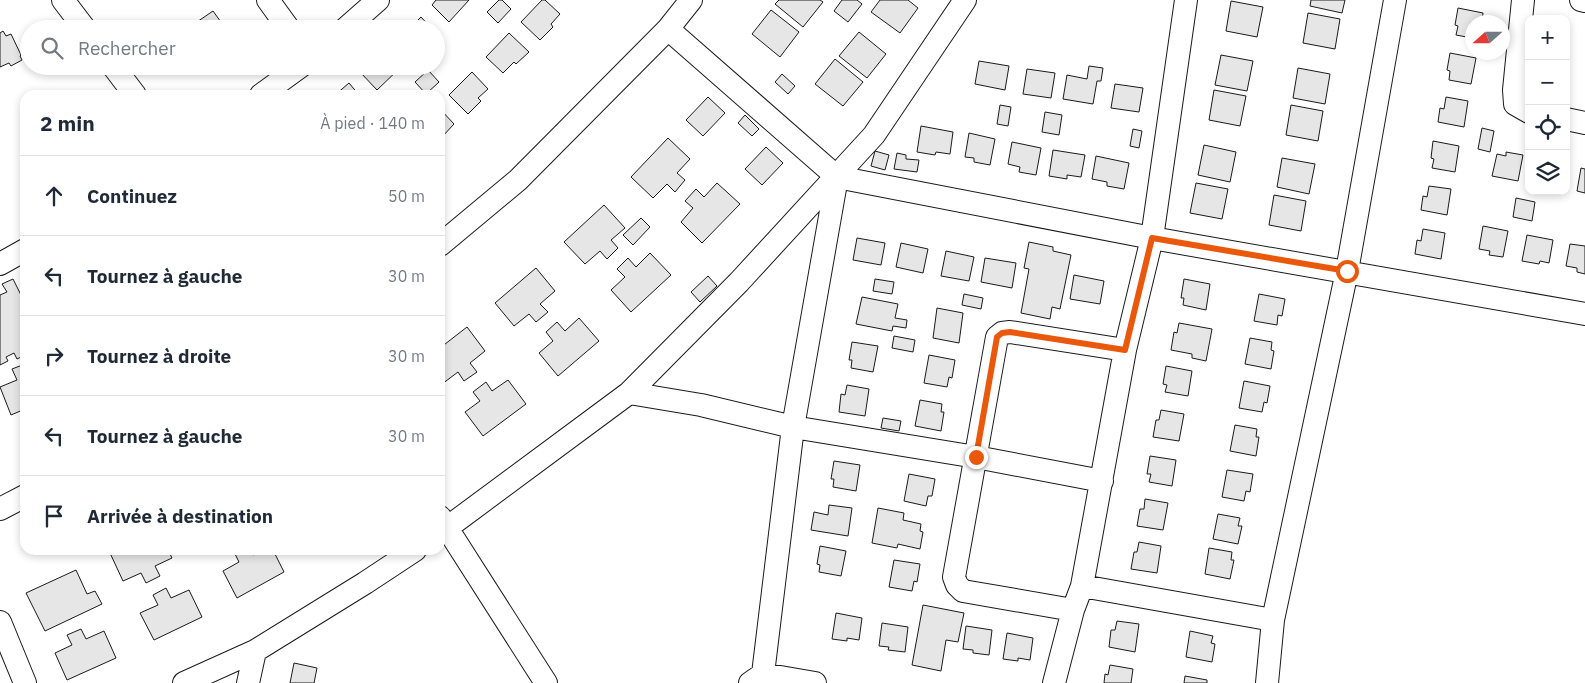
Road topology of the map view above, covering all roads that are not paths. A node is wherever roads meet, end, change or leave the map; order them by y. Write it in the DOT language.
graph roads {
  1 [pos="63,0"];
  2 [pos="268,0"];
  3 [pos="378,0"];
  4 [pos="691,0"];
  5 [pos="965,0"];
  6 [pos="1186,0"];
  7 [pos="1396,0"];
  8 [pos="1523,0"];
  9 [pos="1581,0"];
  10 [pos="1585,1"];
  11 [pos="78,20"];
  12 [pos="282,20"];
  13 [pos="355,20"];
  14 [pos="668,30"];
  15 [pos="120,75"];
  16 [pos="289,75"];
  17 [pos="131,90"];
  18 [pos="268,90"];
  19 [pos="1525,110"];
  20 [pos="1570,120"];
  21 [pos="1585,123"];
  22 [pos="836,177"];
  23 [pos="1152,238"];
  24 [pos="445,240"];
  25 [pos="20,253"];
  26 [pos="0,264"];
  27 [pos="1347,271"];
  28 [pos="1585,314"];
  29 [pos="1125,350"];
  30 [pos="629,393"];
  31 [pos="793,427"];
  32 [pos="976,457"];
  33 [pos="1102,480"];
  34 [pos="20,499"];
  35 [pos="0,509"];
  36 [pos="445,524"];
  37 [pos="445,531"];
  38 [pos="407,555"];
  39 [pos="1082,586"];
  40 [pos="1073,610"];
  41 [pos="1273,620"];
  42 [pos="0,622"];
  43 [pos="255,651"];
  44 [pos="756,679"];
  45 [pos="25,683"];
  46 [pos="184,683"];
  47 [pos="248,683"];
  48 [pos="546,683"];
  49 [pos="815,683"];
  50 [pos="1054,683"];
  51 [pos="1267,683"];
  1 -- 11 [label="street"];
  2 -- 12 [label="street"];
  3 -- 13 [label="street"];
  4 -- 14 [label="street"];
  5 -- 22 [label="street"];
  6 -- 23 [label="street"];
  7 -- 27 [label="street"];
  8 -- 19 [label="street"];
  9 -- 10 [label="street"];
  14 -- 22 [label="street"];
  14 -- 24 [label="street"];
  15 -- 17 [label="street"];
  16 -- 18 [label="street"];
  20 -- 21 [label="street"];
  22 -- 23 [label="street"];
  22 -- 30 [label="street"];
  22 -- 31 [label="street"];
  23 -- 27 [label="street"];
  23 -- 29 [label="street"];
  25 -- 26 [label="street"];
  27 -- 28 [label="street"];
  27 -- 41 [label="street"];
  29 -- 32 [label="street"];
  29 -- 33 [label="street"];
  30 -- 31 [label="street"];
  30 -- 36 [label="street"];
  31 -- 32 [label="street"];
  31 -- 44 [label="street"];
  32 -- 33 [label="street"];
  32 -- 40 [label="street"];
  33 -- 39 [label="street"];
  34 -- 35 [label="street"];
  37 -- 48 [label="street"];
  38 -- 43 [label="street"];
  39 -- 40 [label="street"];
  39 -- 41 [label="street"];
  40 -- 50 [label="street"];
  41 -- 51 [label="street"];
  42 -- 45 [label="street"];
  43 -- 46 [label="street"];
  43 -- 47 [label="street"];
  44 -- 49 [label="street"];
}
